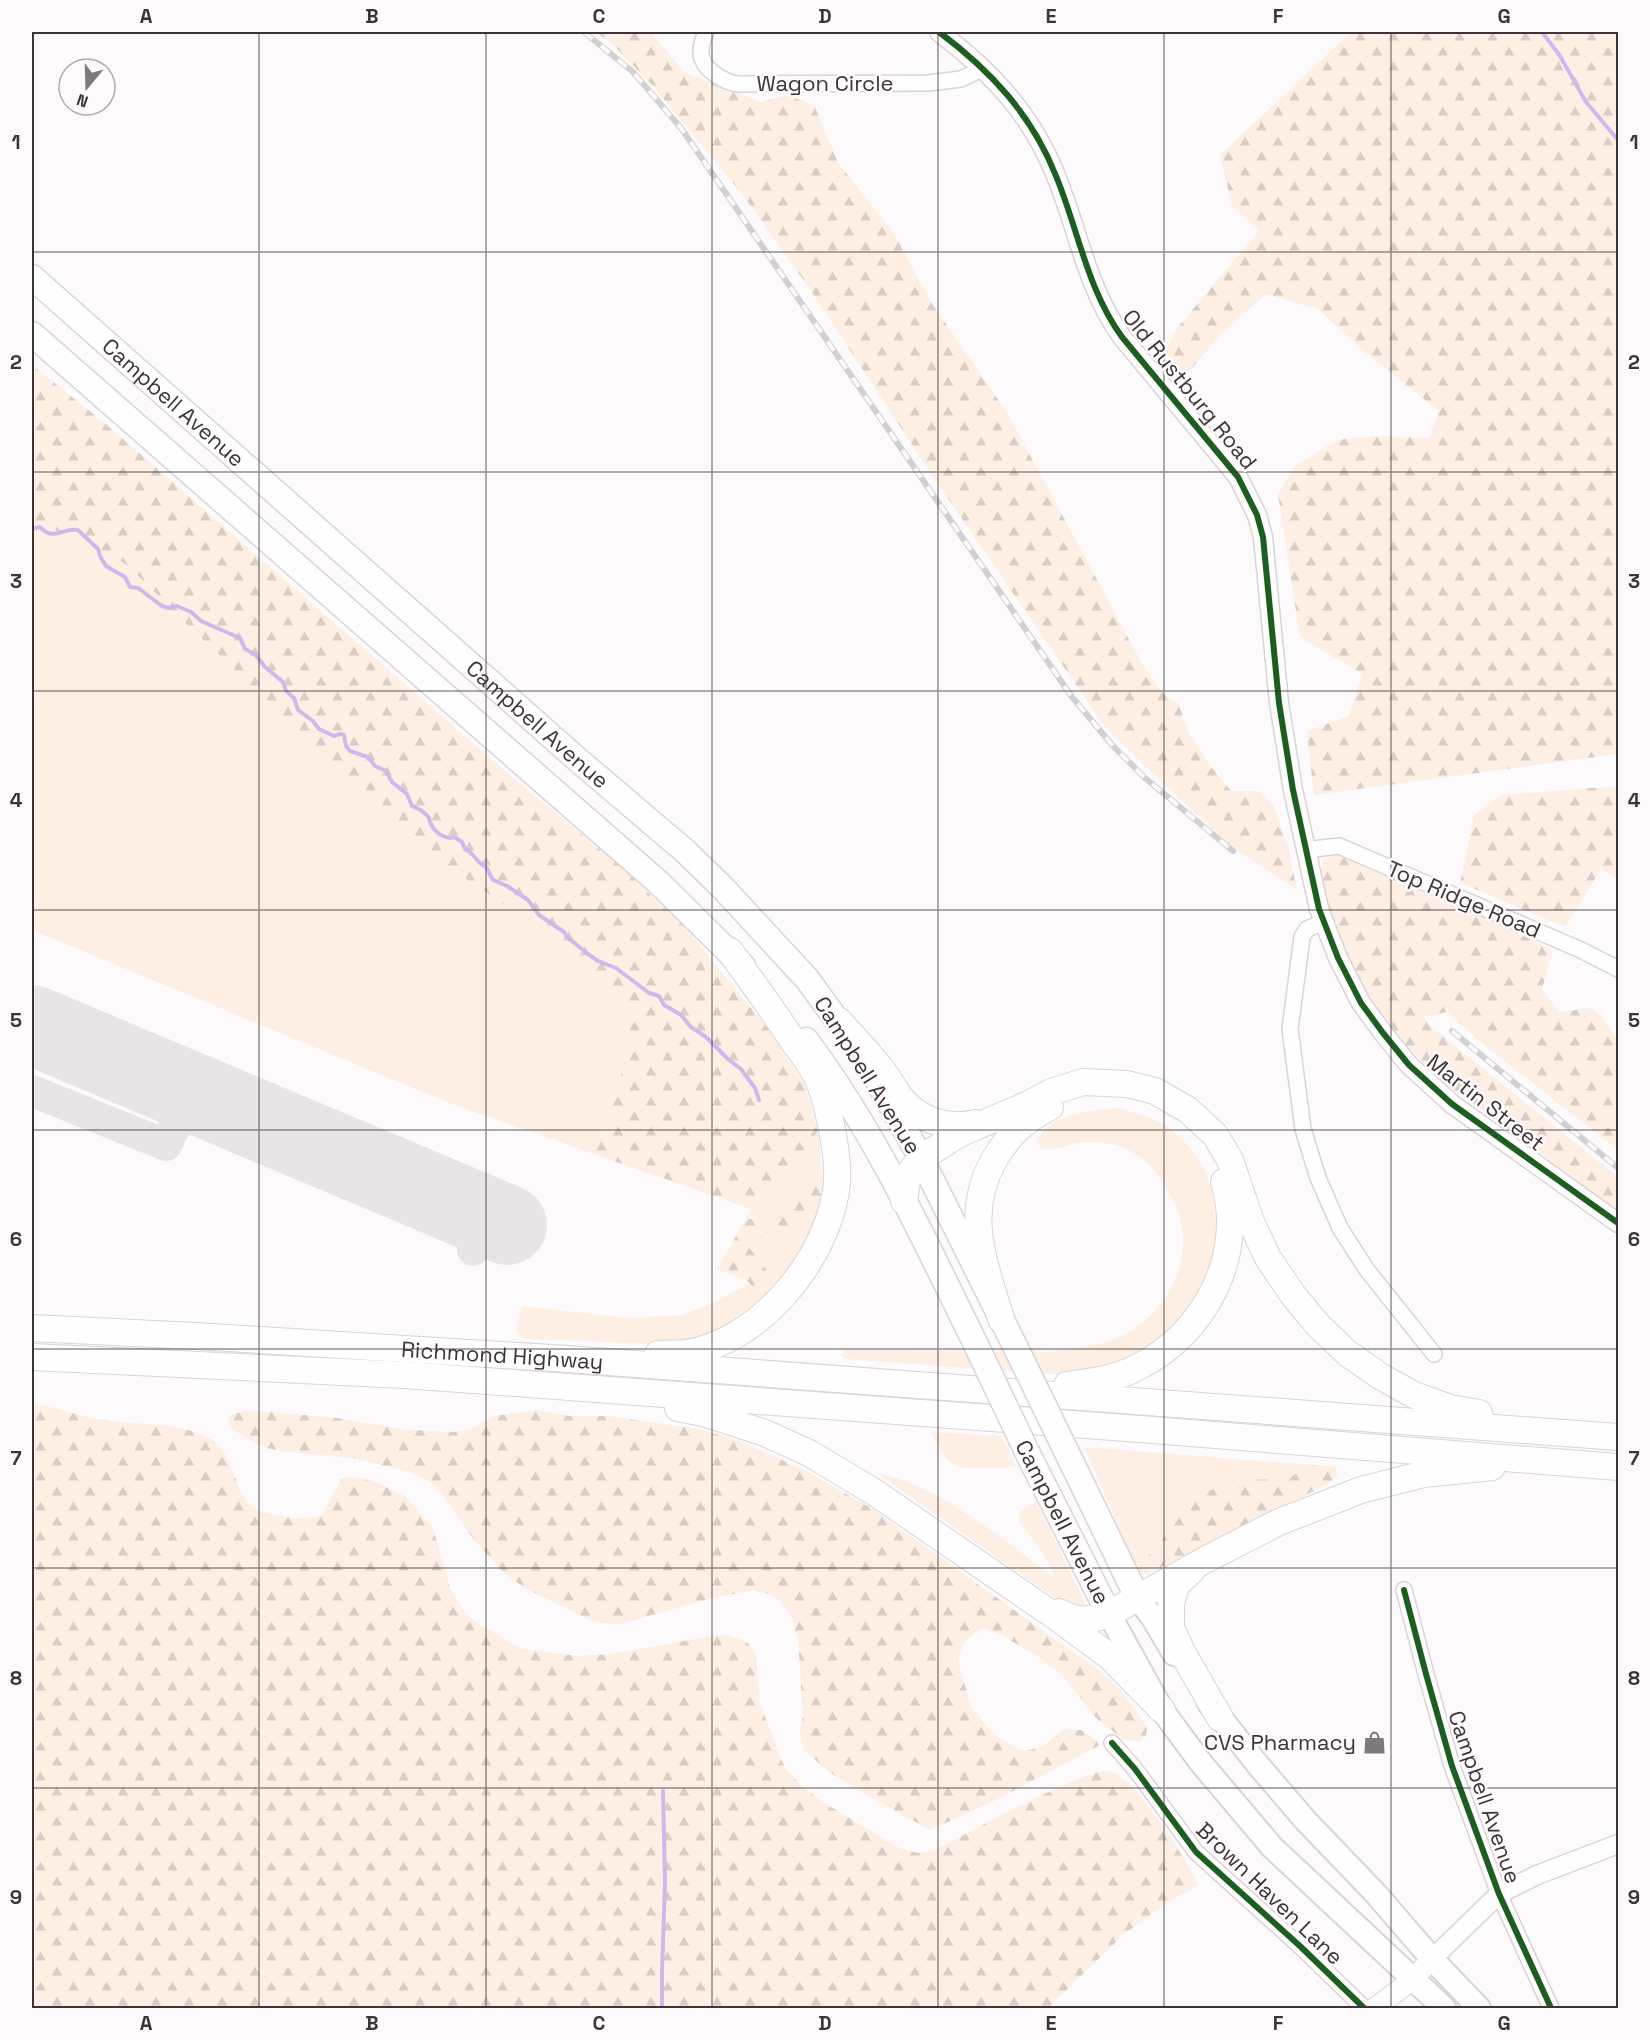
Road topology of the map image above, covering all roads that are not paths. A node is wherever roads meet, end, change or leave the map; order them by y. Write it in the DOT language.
graph roads {
  1 [pos="706,32"];
  2 [pos="939,32"];
  3 [pos="984,68"];
  4 [pos="32,277"];
  5 [pos="32,334"];
  6 [pos="1305,850"];
  7 [pos="1324,922"];
  8 [pos="730,951"];
  9 [pos="1618,969"];
  10 [pos="839,1021"];
  11 [pos="993,1119"];
  12 [pos="921,1158"];
  13 [pos="904,1201"];
  14 [pos="1618,1223"];
  15 [pos="1001,1319"];
  16 [pos="32,1328"];
  17 [pos="1434,1354"];
  18 [pos="32,1357"];
  19 [pos="568,1359"];
  20 [pos="496,1382"];
  21 [pos="974,1389"];
  22 [pos="1618,1435"];
  23 [pos="1618,1469"];
  24 [pos="1203,1561"];
  25 [pos="989,1569"];
  26 [pos="1404,1590"];
  27 [pos="1137,1597"];
  28 [pos="1108,1614"];
  29 [pos="1162,1710"];
  30 [pos="1220,1718"];
  31 [pos="1112,1743"];
  32 [pos="1618,1844"];
  33 [pos="1499,1894"];
  34 [pos="1432,1959"];
  35 [pos="1412,1980"];
  36 [pos="1364,2008"];
  37 [pos="1375,2008"];
  38 [pos="1444,2008"];
  39 [pos="1479,2008"];
  40 [pos="1551,2008"];
  1 -- 3 [label="street, Wagon Circle"];
  2 -- 3 [label="street, Old Rustburg Road"];
  3 -- 6 [label="street, Old Rustburg Road"];
  4 -- 10 [label="highway, Campbell Avenue"];
  5 -- 8 [label="highway, Campbell Avenue"];
  6 -- 7 [label="street, Old Rustburg Road"];
  6 -- 9 [label="street, Top Ridge Road"];
  7 -- 14 [label="street, Martin Street"];
  7 -- 17 [label="street"];
  8 -- 13 [label="highway, Campbell Avenue"];
  8 -- 19 [label="highway"];
  10 -- 11 [label="highway"];
  10 -- 12 [label="highway, Campbell Avenue"];
  11 -- 12 [label="highway"];
  11 -- 22 [label="highway"];
  12 -- 13 [label="highway"];
  12 -- 15 [label="highway, Campbell Avenue"];
  13 -- 28 [label="highway, Campbell Avenue, bridge"];
  15 -- 21 [label="highway"];
  15 -- 27 [label="highway, Campbell Avenue, bridge"];
  16 -- 19 [label="highway, Richmond Highway"];
  18 -- 20 [label="highway, Richmond Highway"];
  19 -- 21 [label="highway, Richmond Highway"];
  20 -- 23 [label="highway"];
  20 -- 25 [label="highway"];
  21 -- 22 [label="highway"];
  23 -- 24 [label="highway"];
  24 -- 27 [label="highway"];
  24 -- 30 [label="highway"];
  25 -- 28 [label="highway"];
  25 -- 29 [label="highway"];
  26 -- 33 [label="street, Campbell Avenue"];
  27 -- 28 [label="highway"];
  27 -- 30 [label="main road, Campbell Avenue"];
  28 -- 29 [label="main road, Campbell Avenue"];
  29 -- 35 [label="main road, Campbell Avenue"];
  30 -- 34 [label="main road, Campbell Avenue"];
  31 -- 36 [label="street, Brown Haven Lane"];
  32 -- 33 [label="street"];
  33 -- 34 [label="street"];
  33 -- 40 [label="street, Campbell Avenue"];
  34 -- 35 [label="main road"];
  34 -- 39 [label="main road, Campbell Avenue"];
  35 -- 37 [label="main road"];
  35 -- 38 [label="main road, Campbell Avenue"];
}
